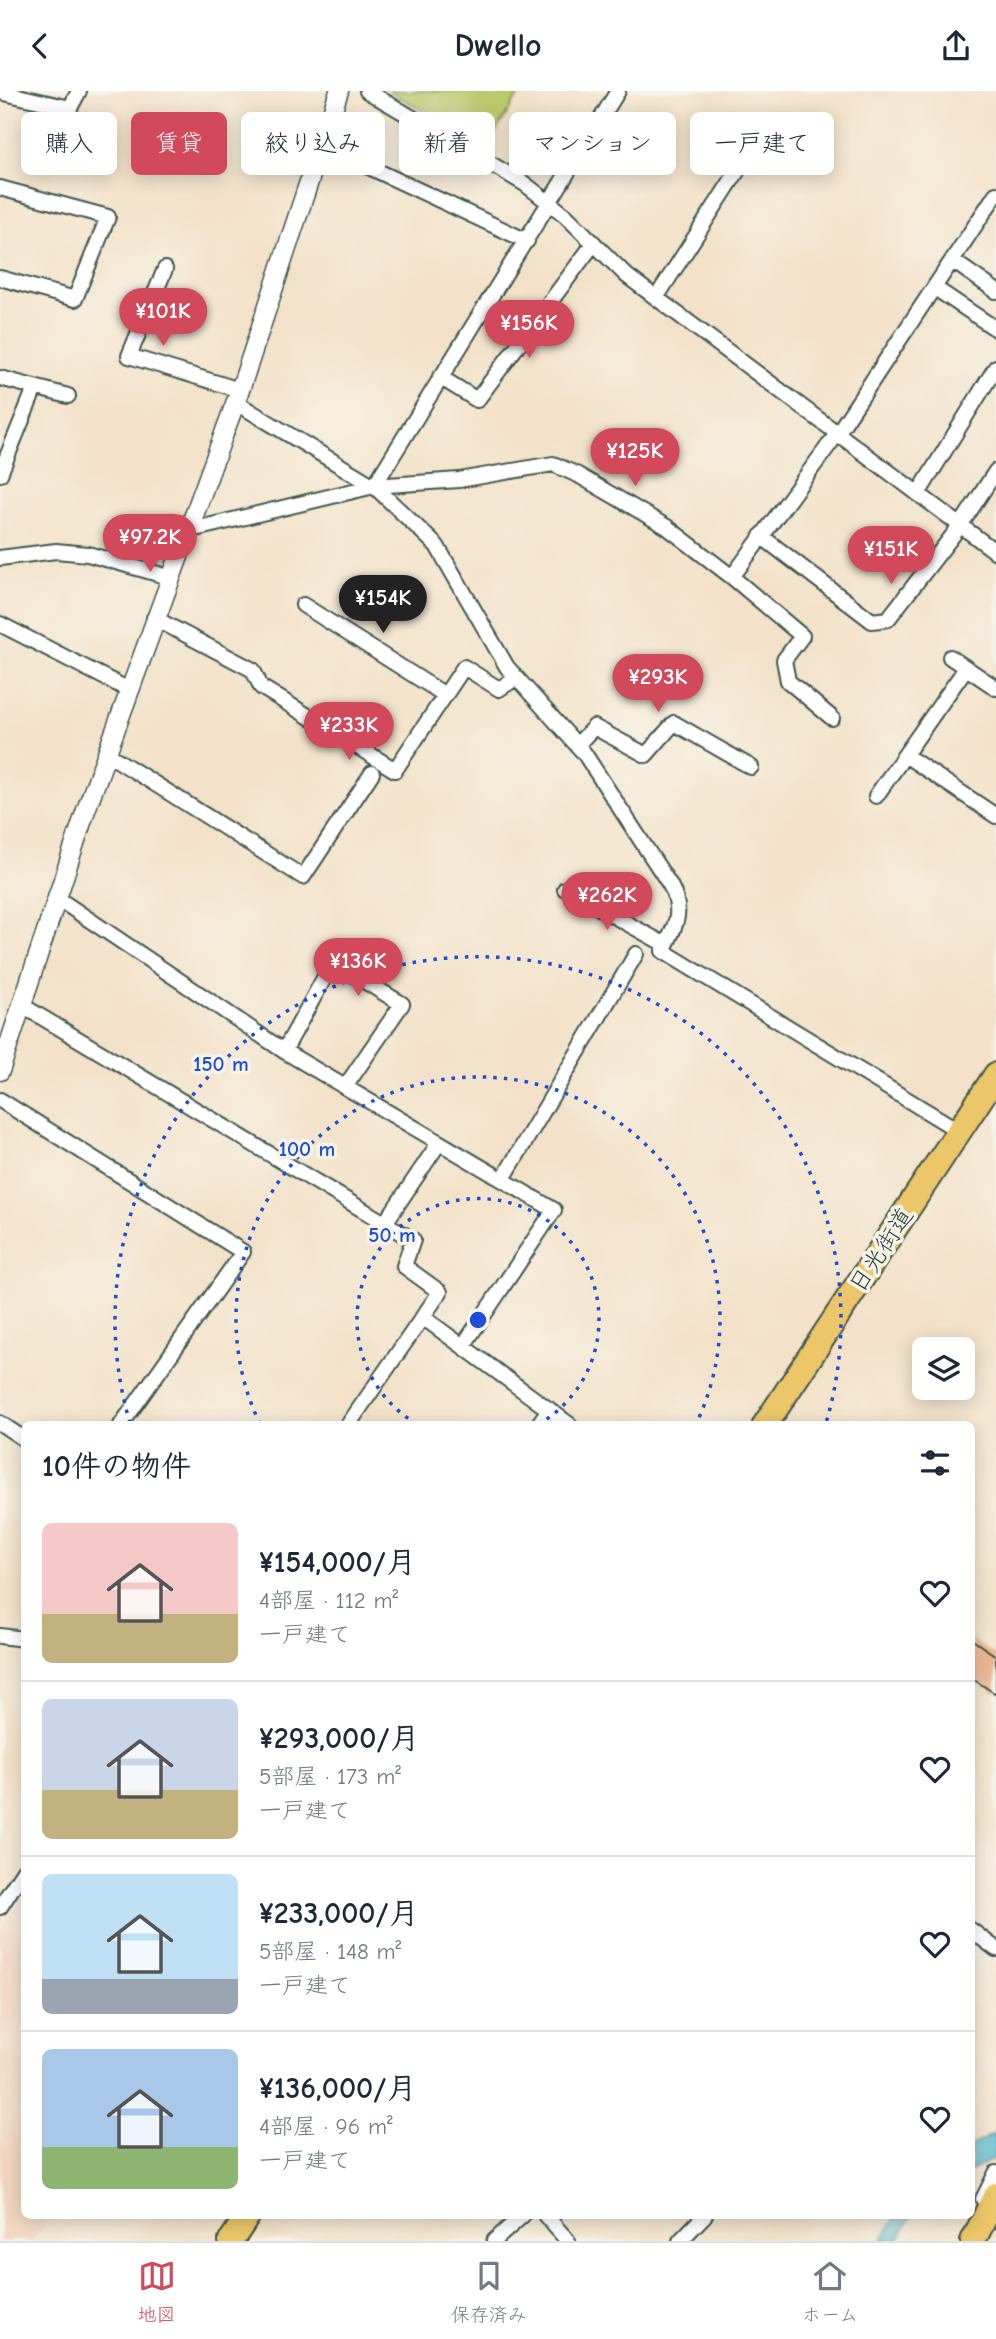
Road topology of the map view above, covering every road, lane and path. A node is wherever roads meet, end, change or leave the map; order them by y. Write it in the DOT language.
graph roads {
  1 [pos="79,91"];
  2 [pos="340,91"];
  3 [pos="367,91"];
  4 [pos="618,91"];
  5 [pos="0,92"];
  6 [pos="333,112"];
  7 [pos="312,175"];
  8 [pos="385,175"];
  9 [pos="735,175"];
  10 [pos="0,188"];
  11 [pos="996,194"];
  12 [pos="551,204"];
  13 [pos="527,241"];
  14 [pos="594,243"];
  15 [pos="953,261"];
  16 [pos="165,269"];
  17 [pos="0,278"];
  18 [pos="935,288"];
  19 [pos="996,291"];
  20 [pos="656,298"];
  21 [pos="996,329"];
  22 [pos="996,367"];
  23 [pos="440,377"];
  24 [pos="0,378"];
  25 [pos="35,387"];
  26 [pos="68,396"];
  27 [pos="237,396"];
  28 [pos="837,434"];
  29 [pos="996,471"];
  30 [pos="0,474"];
  31 [pos="374,486"];
  32 [pos="918,494"];
  33 [pos="960,526"];
  34 [pos="187,531"];
  35 [pos="761,536"];
  36 [pos="996,552"];
  37 [pos="0,558"];
  38 [pos="169,577"];
  39 [pos="732,577"];
  40 [pos="303,605"];
  41 [pos="154,618"];
  42 [pos="0,624"];
  43 [pos="950,657"];
  44 [pos="966,668"];
  45 [pos="516,678"];
  46 [pos="996,688"];
  47 [pos="129,689"];
  48 [pos="445,695"];
  49 [pos="832,718"];
  50 [pos="577,745"];
  51 [pos="106,753"];
  52 [pos="905,755"];
  53 [pos="751,767"];
  54 [pos="372,773"];
  55 [pos="877,796"];
  56 [pos="996,816"];
  57 [pos="565,889"];
  58 [pos="57,898"];
  59 [pos="666,945"];
  60 [pos="636,954"];
  61 [pos="23,1006"];
  62 [pos="284,1051"];
  63 [pos="0,1070"];
  64 [pos="996,1075"];
  65 [pos="345,1087"];
  66 [pos="0,1100"];
  67 [pos="959,1131"];
  68 [pos="439,1143"];
  69 [pos="503,1179"];
  70 [pos="385,1223"];
  71 [pos="424,1318"];
  72 [pos="463,1346"];
  73 [pos="549,1409"];
  74 [pos="124,1421"];
  75 [pos="351,1421"];
  76 [pos="541,1421"];
  77 [pos="565,1421"];
  78 [pos="768,1421"];
  79 [pos="0,1423"];
  80 [pos="21,1437"];
  81 [pos="0,1636"];
  82 [pos="21,1639"];
  83 [pos="21,1875"];
  84 [pos="0,1907"];
  85 [pos="975,1938"];
  86 [pos="996,1949"];
  87 [pos="996,2173"];
  88 [pos="996,2195"];
  89 [pos="975,2214"];
  90 [pos="245,2219"];
  91 [pos="519,2219"];
  92 [pos="549,2219"];
  93 [pos="701,2219"];
  94 [pos="972,2219"];
  95 [pos="231,2241"];
  96 [pos="494,2241"];
  97 [pos="568,2241"];
  98 [pos="680,2241"];
  99 [pos="961,2241"];
  100 [pos="972,2241"];
  1 -- 5 [label="street"];
  2 -- 6 [label="street"];
  3 -- 12 [label="street"];
  4 -- 12 [label="street"];
  7 -- 27 [label="street"];
  8 -- 13 [label="street"];
  9 -- 20 [label="street"];
  10 -- 17 [label="street"];
  11 -- 15 [label="street"];
  12 -- 13 [label="street"];
  12 -- 14 [label="street"];
  13 -- 23 [label="street"];
  14 -- 20 [label="street"];
  14 -- 23 [label="street"];
  15 -- 18 [label="street"];
  15 -- 19 [label="street"];
  16 -- 27 [label="street"];
  18 -- 21 [label="street"];
  18 -- 28 [label="street"];
  20 -- 28 [label="street"];
  22 -- 32 [label="street"];
  23 -- 31 [label="street"];
  24 -- 25 [label="street"];
  25 -- 26 [label="street"];
  25 -- 30 [label="street"];
  27 -- 31 [label="street"];
  27 -- 34 [label="street"];
  28 -- 32 [label="street"];
  28 -- 35 [label="street"];
  29 -- 33 [label="street"];
  31 -- 34 [label="street"];
  31 -- 39 [label="street"];
  31 -- 45 [label="street"];
  32 -- 33 [label="street"];
  33 -- 35 [label="street"];
  33 -- 36 [label="street"];
  34 -- 38 [label="street"];
  35 -- 39 [label="street"];
  37 -- 38 [label="street"];
  38 -- 41 [label="street"];
  39 -- 49 [label="street"];
  40 -- 48 [label="street"];
  41 -- 47 [label="street"];
  41 -- 48 [label="street"];
  42 -- 47 [label="street"];
  43 -- 44 [label="street"];
  44 -- 46 [label="street"];
  44 -- 52 [label="street"];
  45 -- 48 [label="street"];
  45 -- 50 [label="street"];
  47 -- 51 [label="street"];
  50 -- 53 [label="street"];
  50 -- 59 [label="street"];
  51 -- 54 [label="street"];
  51 -- 58 [label="street"];
  52 -- 55 [label="street"];
  52 -- 56 [label="street"];
  57 -- 59 [label="street"];
  58 -- 61 [label="street"];
  58 -- 62 [label="street"];
  59 -- 67 [label="street"];
  60 -- 69 [label="street"];
  61 -- 63 [label="street"];
  61 -- 70 [label="street"];
  62 -- 65 [label="street"];
  62 -- 65 [label="street"];
  64 -- 67 [label="highway, 日光街道"];
  65 -- 68 [label="street"];
  66 -- 74 [label="street"];
  67 -- 78 [label="highway, 日光街道"];
  68 -- 69 [label="street"];
  68 -- 70 [label="street"];
  69 -- 72 [label="street"];
  70 -- 71 [label="street"];
  71 -- 72 [label="street"];
  71 -- 75 [label="street"];
  72 -- 73 [label="street"];
  73 -- 76 [label="street"];
  73 -- 77 [label="street"];
  79 -- 80 [label="street"];
  81 -- 82 [label="street"];
  83 -- 84 [label="street"];
  85 -- 86 [label="street"];
  87 -- 89 [label="street"];
  88 -- 100 [label="highway"];
  90 -- 95 [label="highway"];
  91 -- 96 [label="street"];
  92 -- 97 [label="street"];
  93 -- 98 [label="street"];
  94 -- 99 [label="street"];
}
